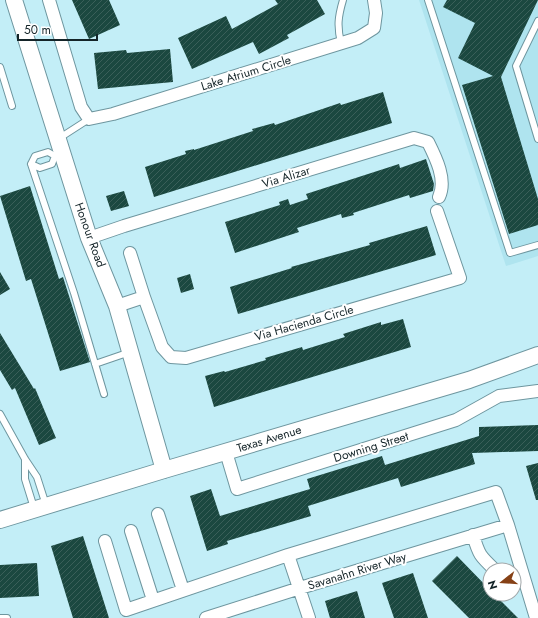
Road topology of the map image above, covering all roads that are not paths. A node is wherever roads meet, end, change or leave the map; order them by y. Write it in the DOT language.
graph roads {
  1 [pos="14,0"];
  2 [pos="49,0"];
  3 [pos="343,0"];
  4 [pos="374,0"];
  5 [pos="428,0"];
  6 [pos="538,21"];
  7 [pos="340,43"];
  8 [pos="0,67"];
  9 [pos="12,106"];
  10 [pos="89,119"];
  11 [pos="538,138"];
  12 [pos="58,150"];
  13 [pos="32,164"];
  14 [pos="439,197"];
  15 [pos="437,211"];
  16 [pos="89,238"];
  17 [pos="538,245"];
  18 [pos="130,253"];
  19 [pos="144,297"];
  20 [pos="117,306"];
  21 [pos="130,352"];
  22 [pos="538,356"];
  23 [pos="95,364"];
  24 [pos="538,391"];
  25 [pos="104,394"];
  26 [pos="0,414"];
  27 [pos="226,452"];
  28 [pos="25,459"];
  29 [pos="164,470"];
  30 [pos="40,508"];
  31 [pos="158,514"];
  32 [pos="0,520"];
  33 [pos="508,525"];
  34 [pos="131,531"];
  35 [pos="473,535"];
  36 [pos="105,541"];
  37 [pos="288,555"];
  38 [pos="486,562"];
  39 [pos="516,562"];
  40 [pos="522,586"];
  41 [pos="300,588"];
  42 [pos="183,590"];
  43 [pos="153,600"];
  44 [pos="0,618"];
  45 [pos="7,618"];
  46 [pos="206,618"];
  47 [pos="309,618"];
  48 [pos="536,618"];
  1 -- 12 [label="street, Honour Road"];
  2 -- 10 [label="street"];
  3 -- 7 [label="lane"];
  4 -- 7 [label="street, Lake Atrium Circle"];
  5 -- 17 [label="lane"];
  6 -- 11 [label="lane"];
  7 -- 10 [label="street, Lake Atrium Circle"];
  8 -- 9 [label="lane"];
  10 -- 12 [label="lane, Lake Atrium Circle"];
  12 -- 13 [label="lane"];
  12 -- 13 [label="lane, Lake Atrium Circle"];
  12 -- 16 [label="street, Honour Road"];
  13 -- 23 [label="lane"];
  14 -- 16 [label="street, Via Alizar"];
  15 -- 19 [label="street, Via Hacienda Circle"];
  16 -- 20 [label="street, Honour Road"];
  18 -- 19 [label="street"];
  19 -- 20 [label="street"];
  20 -- 21 [label="street, Honour Road"];
  21 -- 23 [label="lane"];
  21 -- 29 [label="street, Honour Road"];
  22 -- 27 [label="street, Texas Avenue"];
  23 -- 25 [label="lane"];
  24 -- 27 [label="street, Downing Street"];
  26 -- 28 [label="lane"];
  27 -- 29 [label="street, Texas Avenue"];
  28 -- 30 [label="lane"];
  28 -- 30 [label="lane"];
  29 -- 30 [label="street, Texas Avenue"];
  30 -- 32 [label="street, Texas Avenue"];
  31 -- 42 [label="street"];
  33 -- 35 [label="street, Savanahn River Way"];
  33 -- 37 [label="street"];
  33 -- 39 [label="street"];
  34 -- 43 [label="street"];
  35 -- 38 [label="street"];
  35 -- 41 [label="street, Savanahn River Way"];
  36 -- 43 [label="street"];
  37 -- 41 [label="street"];
  37 -- 42 [label="street"];
  40 -- 48 [label="street"];
  41 -- 46 [label="street, Savanahn River Way"];
  41 -- 47 [label="street"];
  42 -- 43 [label="street"];
  44 -- 45 [label="lane"];
}
